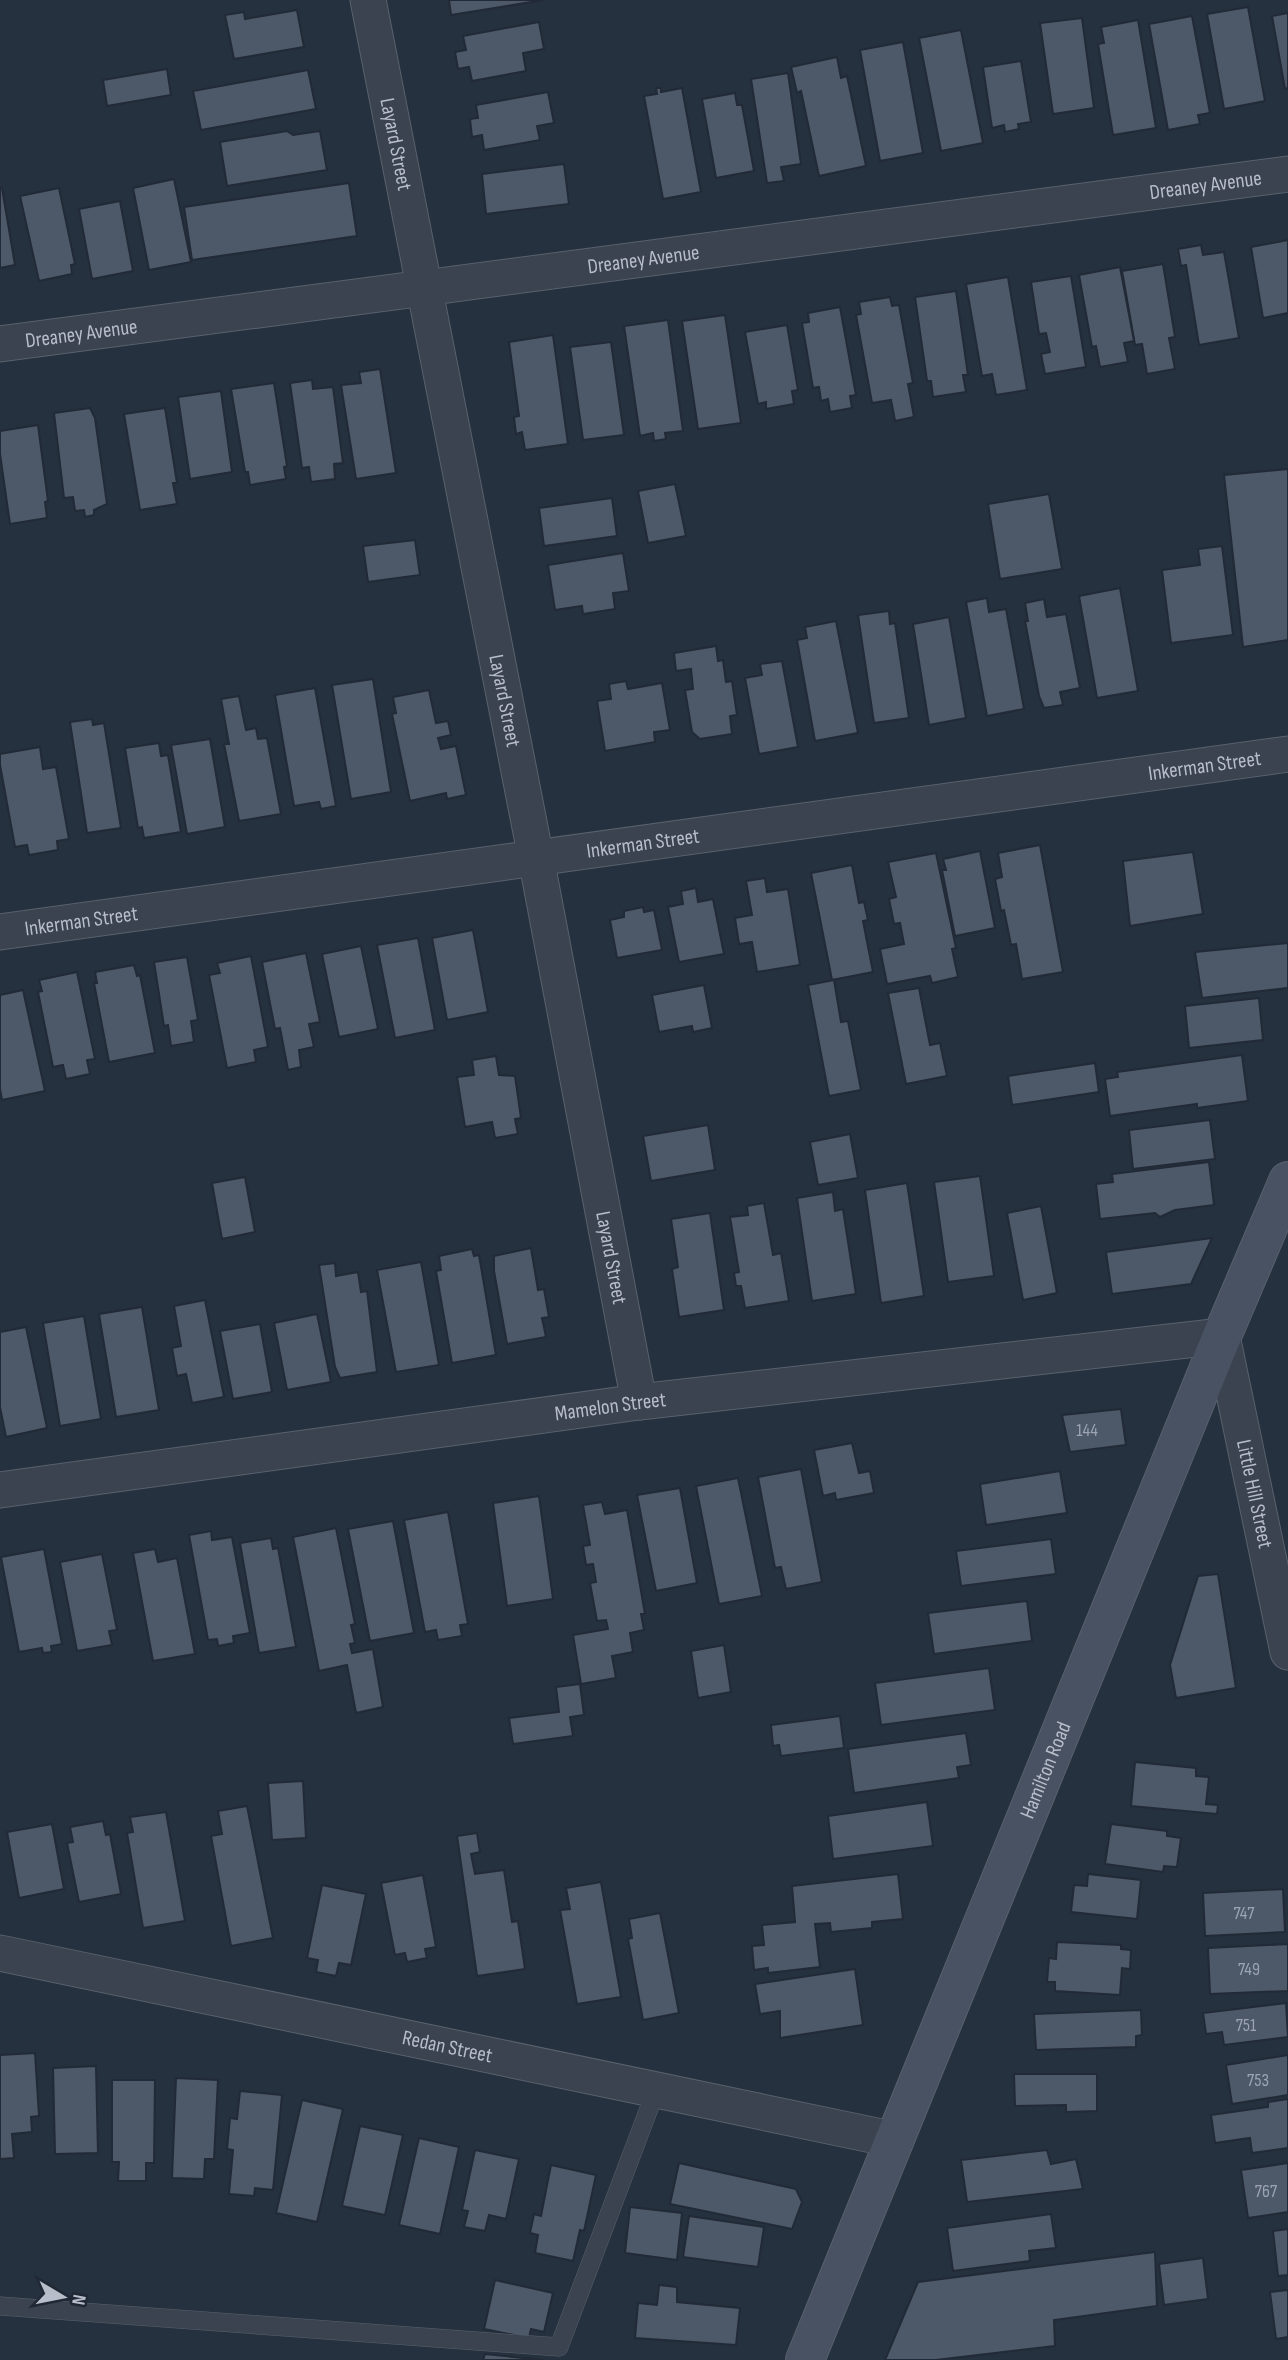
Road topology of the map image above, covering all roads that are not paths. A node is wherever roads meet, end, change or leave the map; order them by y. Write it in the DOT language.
graph roads {
  1 [pos="368,0"];
  2 [pos="1288,174"];
  3 [pos="425,289"];
  4 [pos="0,344"];
  5 [pos="1288,754"];
  6 [pos="536,858"];
  7 [pos="0,932"];
  8 [pos="1288,1181"];
  9 [pos="1222,1336"];
  10 [pos="639,1402"];
  11 [pos="0,1490"];
  12 [pos="1284,1614"];
  13 [pos="1288,1652"];
  14 [pos="0,1953"];
  15 [pos="656,2090"];
  16 [pos="896,2140"];
  17 [pos="0,2306"];
  18 [pos="556,2353"];
  19 [pos="805,2360"];
  1 -- 3 [label="street, Layard Street"];
  2 -- 3 [label="street, Dreaney Avenue"];
  3 -- 4 [label="street, Dreaney Avenue"];
  3 -- 6 [label="street, Layard Street"];
  5 -- 6 [label="street, Inkerman Street"];
  6 -- 7 [label="street, Inkerman Street"];
  6 -- 10 [label="street, Layard Street"];
  8 -- 9 [label="main road, Hamilton Road"];
  9 -- 10 [label="street, Mamelon Street"];
  9 -- 12 [label="street, Little Hill Street"];
  9 -- 16 [label="main road, Hamilton Road"];
  10 -- 11 [label="street, Mamelon Street"];
  12 -- 13 [label="street, Little Hill Street"];
  14 -- 15 [label="street, Redan Street"];
  15 -- 16 [label="street, Redan Street"];
  15 -- 18 [label="lane"];
  16 -- 19 [label="main road, Hamilton Road"];
  17 -- 18 [label="lane"];
}
